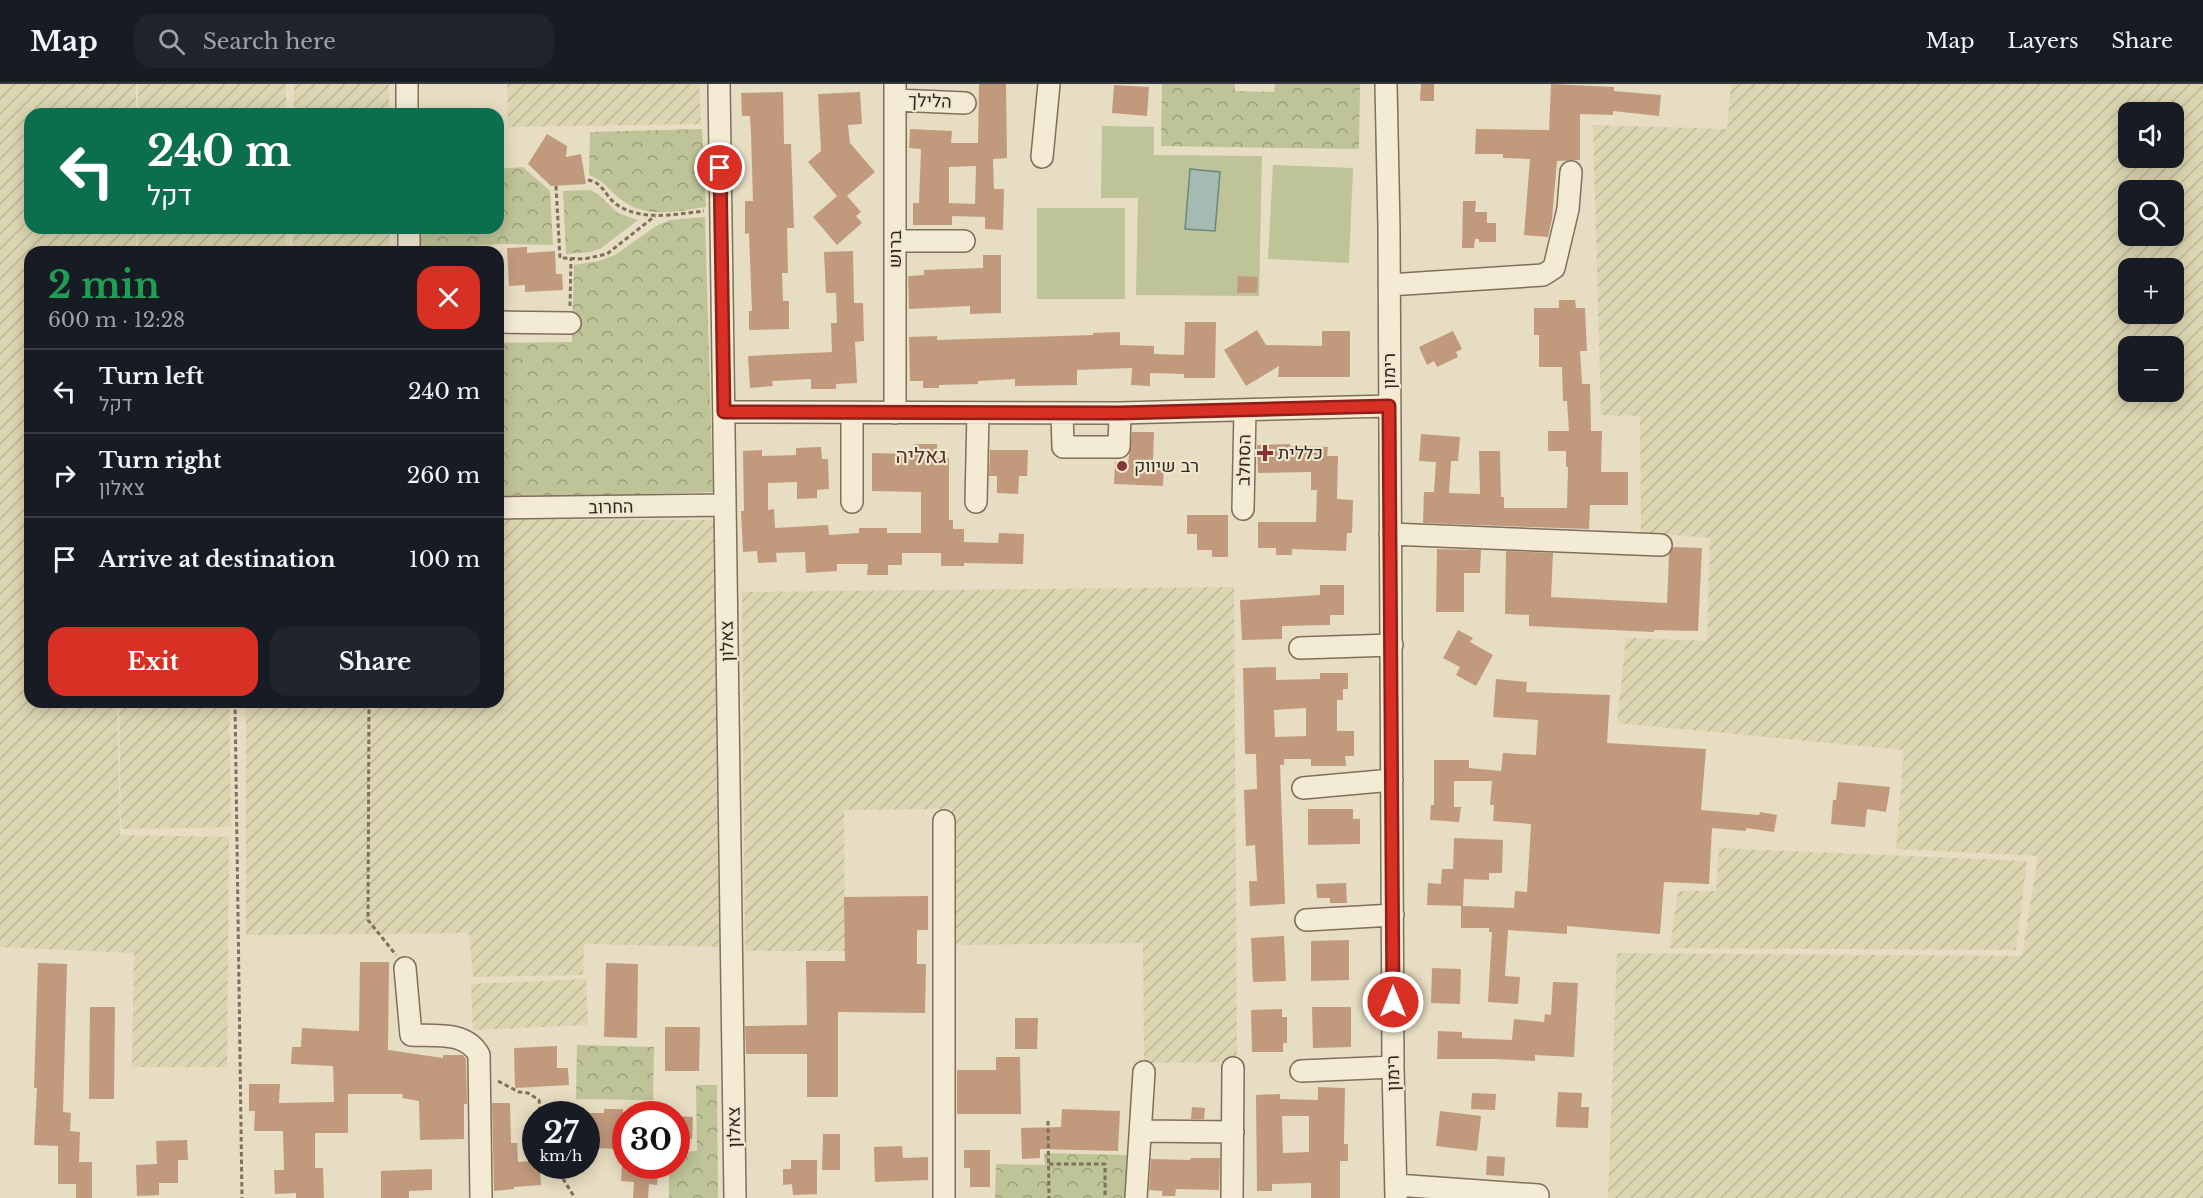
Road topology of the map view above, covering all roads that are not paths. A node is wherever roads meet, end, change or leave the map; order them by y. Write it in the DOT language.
graph roads {
  1 [pos="406,84"];
  2 [pos="719,84"];
  3 [pos="1049,84"];
  4 [pos="1386,84"];
  5 [pos="895,92"];
  6 [pos="965,103"];
  7 [pos="407,108"];
  8 [pos="1042,157"];
  9 [pos="1571,172"];
  10 [pos="895,241"];
  11 [pos="963,241"];
  12 [pos="1389,285"];
  13 [pos="504,322"];
  14 [pos="570,322"];
  15 [pos="1389,406"];
  16 [pos="1245,410"];
  17 [pos="724,412"];
  18 [pos="852,413"];
  19 [pos="895,413"];
  20 [pos="978,413"];
  21 [pos="1062,413"];
  22 [pos="1120,413"];
  23 [pos="852,502"];
  24 [pos="976,502"];
  25 [pos="725,505"];
  26 [pos="504,508"];
  27 [pos="1243,509"];
  28 [pos="1390,534"];
  29 [pos="1661,545"];
  30 [pos="1392,645"];
  31 [pos="1300,648"];
  32 [pos="1392,780"];
  33 [pos="1303,788"];
  34 [pos="944,821"];
  35 [pos="1394,915"];
  36 [pos="1306,920"];
  37 [pos="405,968"];
  38 [pos="1393,1067"];
  39 [pos="1233,1068"];
  40 [pos="1300,1071"];
  41 [pos="1144,1072"];
  42 [pos="1141,1131"];
  43 [pos="1233,1132"];
  44 [pos="1396,1191"];
  45 [pos="1538,1195"];
  46 [pos="481,1198"];
  47 [pos="735,1198"];
  48 [pos="944,1198"];
  49 [pos="1136,1198"];
  50 [pos="1232,1198"];
  1 -- 7 [label="street"];
  2 -- 17 [label="street, צאלון"];
  3 -- 8 [label="street"];
  4 -- 12 [label="street, רימון"];
  5 -- 6 [label="street, הלילך"];
  5 -- 10 [label="street, ברוש"];
  9 -- 12 [label="street"];
  10 -- 11 [label="street"];
  10 -- 19 [label="street, ברוש"];
  12 -- 15 [label="street, רימון"];
  13 -- 14 [label="street"];
  15 -- 16 [label="street"];
  15 -- 28 [label="street, רימון"];
  16 -- 22 [label="street"];
  16 -- 27 [label="street, הסחלב"];
  17 -- 18 [label="street"];
  17 -- 25 [label="street, צאלון"];
  18 -- 19 [label="street"];
  18 -- 23 [label="street"];
  19 -- 20 [label="street"];
  20 -- 21 [label="street"];
  20 -- 24 [label="street"];
  21 -- 22 [label="street"];
  21 -- 22 [label="street"];
  25 -- 26 [label="street, החרוב"];
  25 -- 47 [label="street, צאלון"];
  28 -- 29 [label="street"];
  28 -- 30 [label="street, רימון"];
  30 -- 31 [label="street"];
  30 -- 32 [label="street, רימון"];
  32 -- 33 [label="street"];
  32 -- 35 [label="street, רימון"];
  34 -- 48 [label="street"];
  35 -- 36 [label="street"];
  35 -- 38 [label="street, רימון"];
  37 -- 46 [label="street"];
  38 -- 40 [label="street"];
  38 -- 44 [label="street, רימון"];
  39 -- 43 [label="street"];
  41 -- 42 [label="street"];
  42 -- 43 [label="street"];
  42 -- 49 [label="street"];
  43 -- 50 [label="street"];
  44 -- 45 [label="street"];
}
